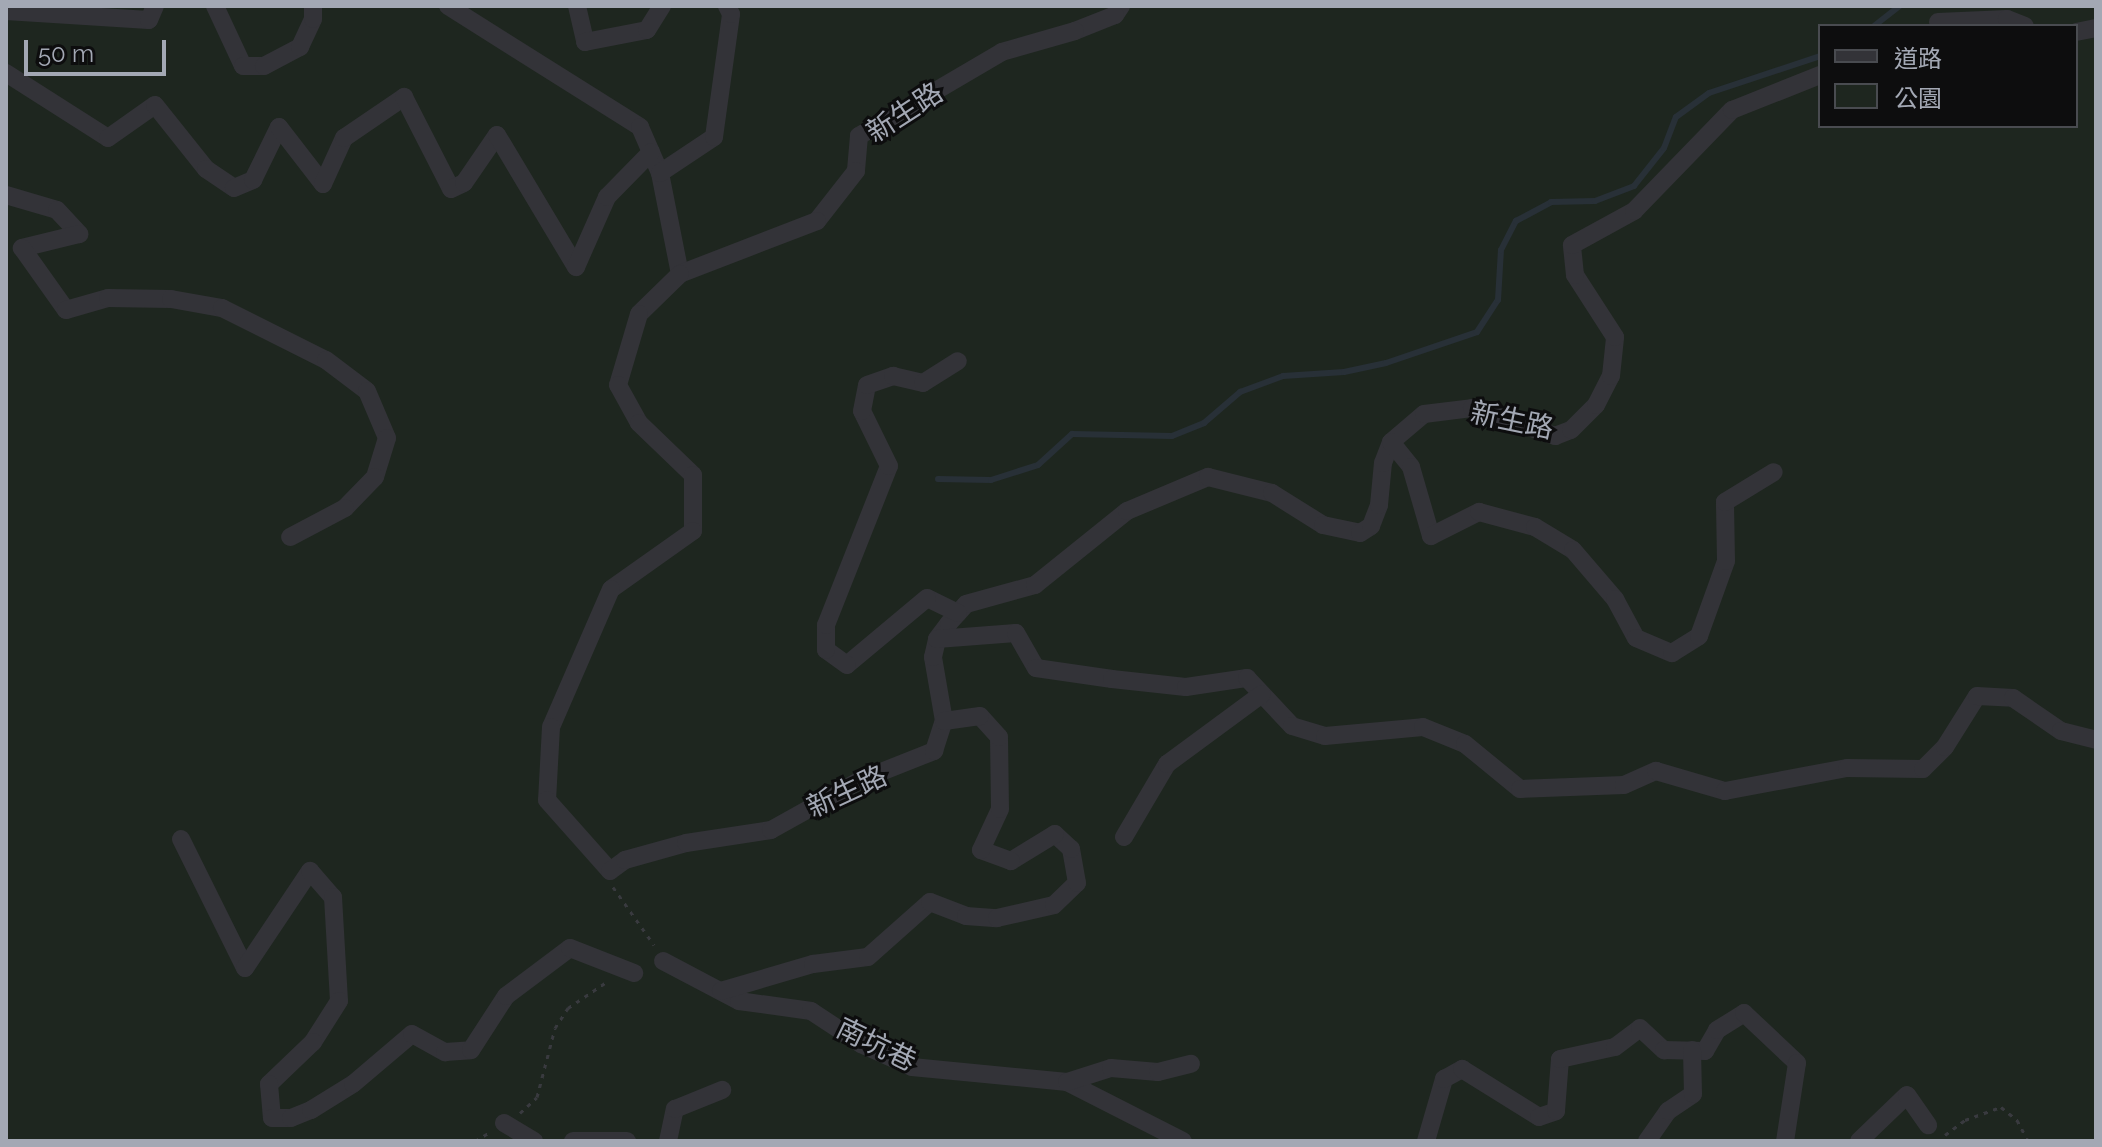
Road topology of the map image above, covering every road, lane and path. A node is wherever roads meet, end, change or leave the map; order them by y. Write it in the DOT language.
graph roads {
  1 [pos="155,6"];
  2 [pos="215,6"];
  3 [pos="313,6"];
  4 [pos="448,6"];
  5 [pos="577,6"];
  6 [pos="662,6"];
  7 [pos="727,6"];
  8 [pos="1121,6"];
  9 [pos="6,11"];
  10 [pos="1938,18"];
  11 [pos="2020,24"];
  12 [pos="6,73"];
  13 [pos="1818,76"];
  14 [pos="651,152"];
  15 [pos="660,173"];
  16 [pos="6,195"];
  17 [pos="680,274"];
  18 [pos="958,361"];
  19 [pos="1391,442"];
  20 [pos="1774,472"];
  21 [pos="290,537"];
  22 [pos="958,613"];
  23 [pos="937,639"];
  24 [pos="1262,694"];
  25 [pos="944,721"];
  26 [pos="2096,740"];
  27 [pos="1124,837"];
  28 [pos="181,839"];
  29 [pos="610,871"];
  30 [pos="663,961"];
  31 [pos="634,973"];
  32 [pos="721,991"];
  33 [pos="1692,1050"];
  34 [pos="1191,1064"];
  35 [pos="1067,1082"];
  36 [pos="722,1090"];
  37 [pos="504,1123"];
  38 [pos="1935,1131"];
  39 [pos="475,1141"];
  40 [pos="534,1141"];
  41 [pos="573,1141"];
  42 [pos="627,1141"];
  43 [pos="668,1141"];
  44 [pos="1183,1141"];
  45 [pos="1426,1141"];
  46 [pos="1647,1141"];
  47 [pos="1785,1141"];
  48 [pos="1859,1141"];
  49 [pos="2028,1141"];
  1 -- 9 [label="street"];
  2 -- 3 [label="street"];
  4 -- 14 [label="street"];
  5 -- 6 [label="street"];
  7 -- 15 [label="street"];
  8 -- 17 [label="street, 新生路"];
  10 -- 11 [label="street"];
  12 -- 14 [label="street"];
  13 -- 19 [label="street, 新生路"];
  14 -- 15 [label="street"];
  15 -- 17 [label="street"];
  16 -- 21 [label="street"];
  17 -- 29 [label="street, 新生路"];
  18 -- 22 [label="street"];
  19 -- 20 [label="street"];
  19 -- 22 [label="street"];
  22 -- 23 [label="street"];
  23 -- 24 [label="street"];
  23 -- 25 [label="street"];
  24 -- 26 [label="street"];
  24 -- 27 [label="street"];
  25 -- 29 [label="street, 新生路"];
  25 -- 32 [label="street"];
  28 -- 31 [label="street"];
  29 -- 30 [label="path"];
  30 -- 32 [label="street, 南坑巷"];
  31 -- 37 [label="path"];
  32 -- 35 [label="street, 南坑巷"];
  33 -- 45 [label="street"];
  33 -- 46 [label="street"];
  33 -- 47 [label="street"];
  34 -- 35 [label="street"];
  35 -- 44 [label="street, 南坑巷"];
  36 -- 43 [label="street"];
  37 -- 39 [label="path"];
  37 -- 40 [label="street"];
  38 -- 48 [label="street"];
  38 -- 49 [label="path"];
  41 -- 42 [label="street"];
}
